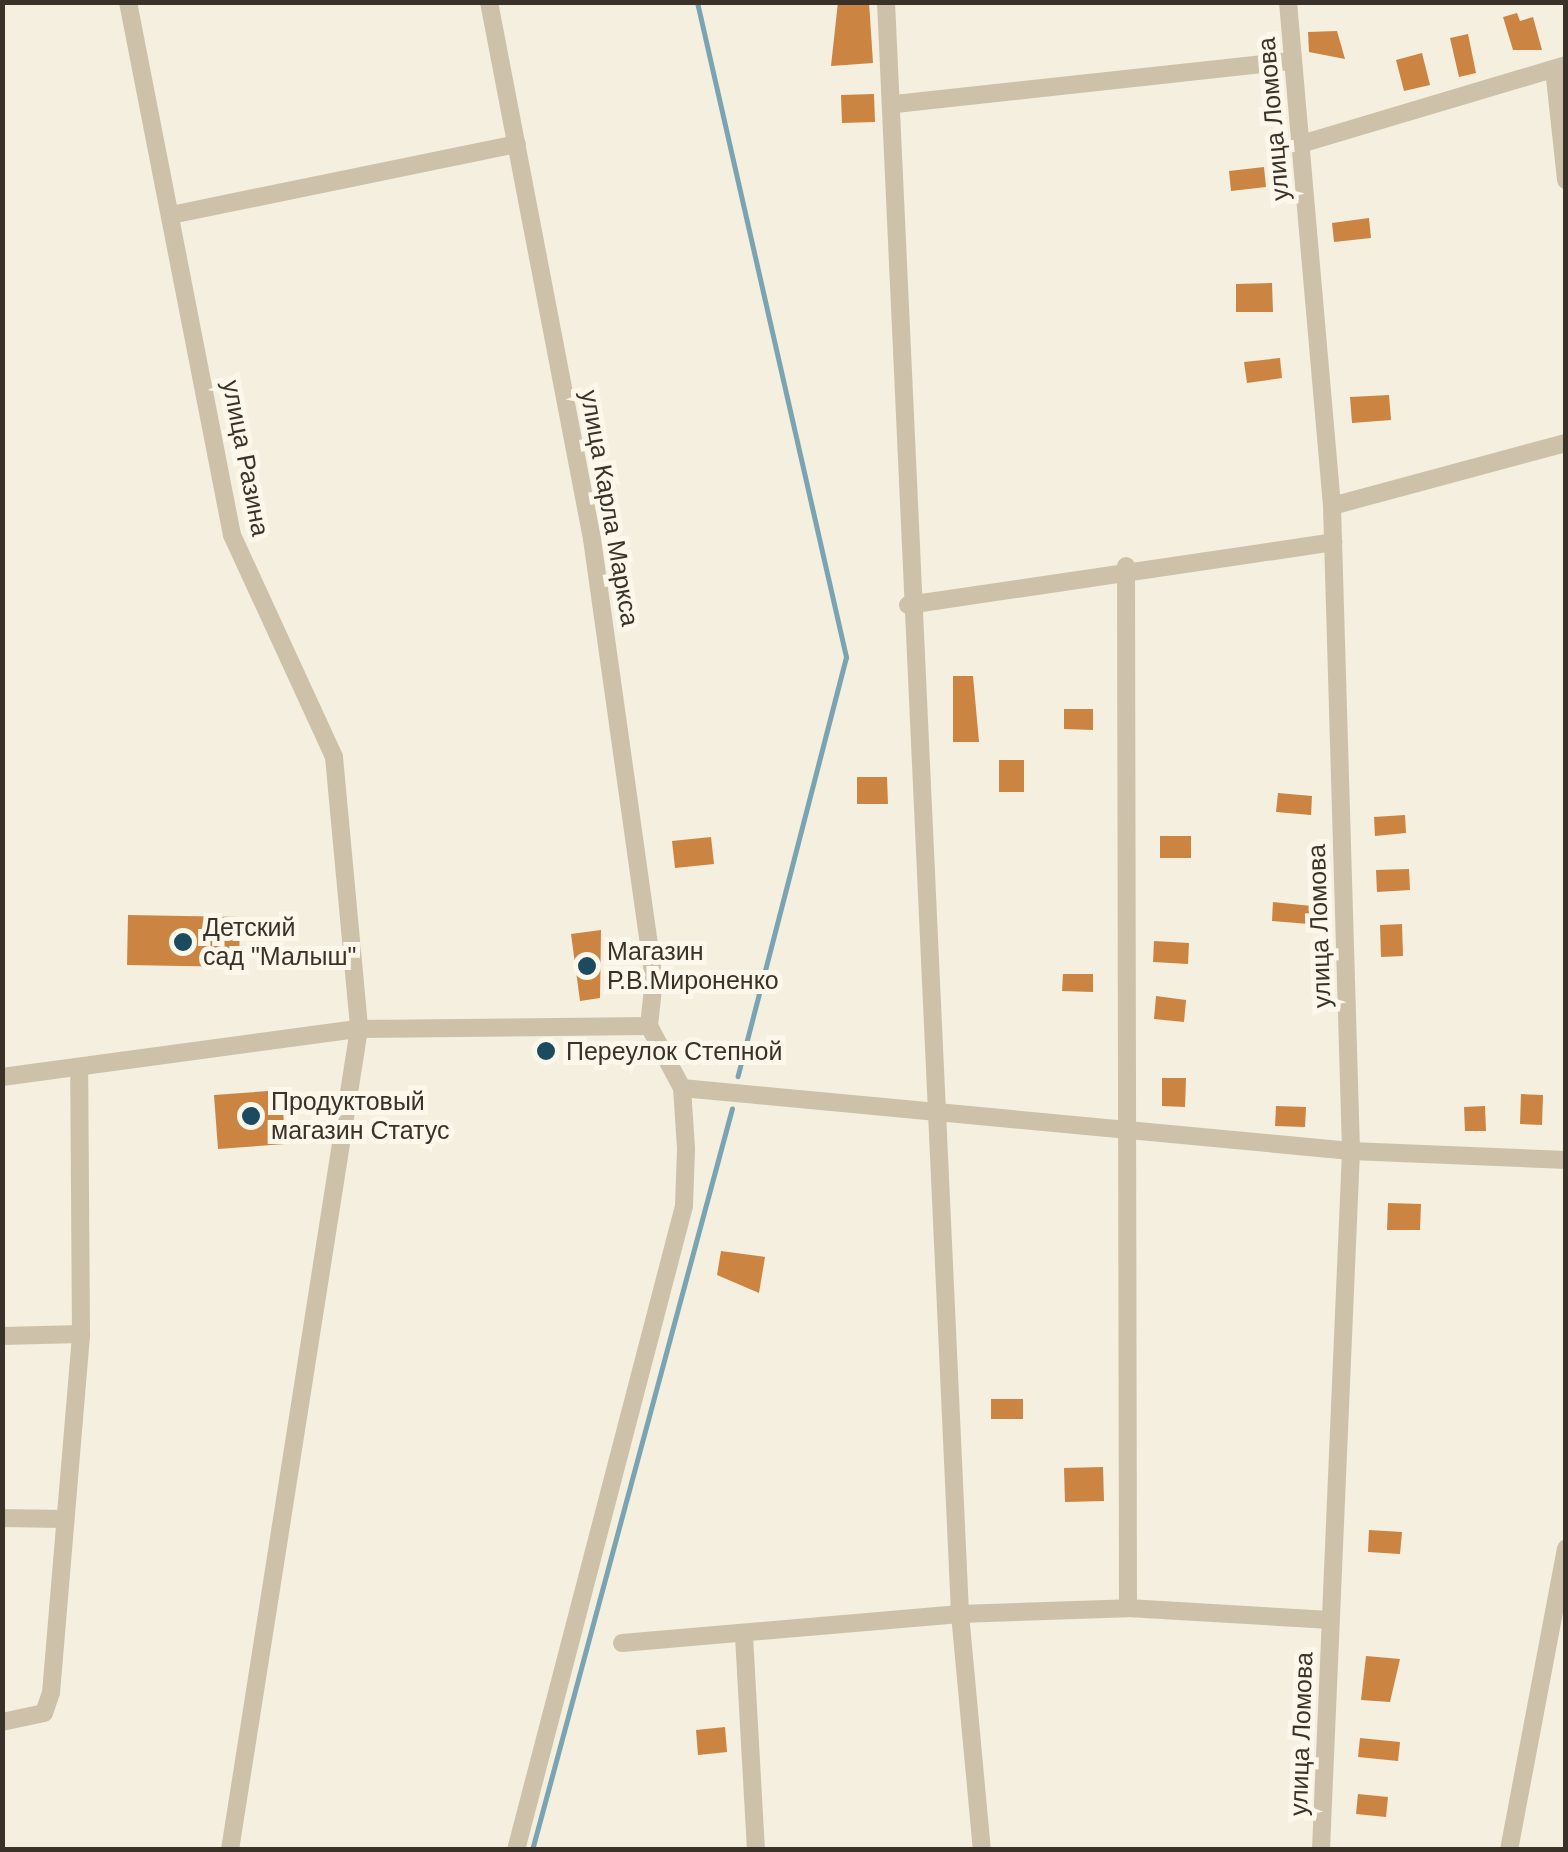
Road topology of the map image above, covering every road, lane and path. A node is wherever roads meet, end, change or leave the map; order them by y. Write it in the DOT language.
graph roads {
  1 [pos="128,2"];
  2 [pos="488,2"];
  3 [pos="886,2"];
  4 [pos="1288,2"];
  5 [pos="1294,61"];
  6 [pos="1560,67"];
  7 [pos="896,104"];
  8 [pos="517,144"];
  9 [pos="1300,144"];
  10 [pos="1566,180"];
  11 [pos="171,216"];
  12 [pos="1566,443"];
  13 [pos="1332,506"];
  14 [pos="1333,542"];
  15 [pos="1126,566"];
  16 [pos="908,605"];
  17 [pos="650,1026"];
  18 [pos="359,1030"];
  19 [pos="79,1067"];
  20 [pos="2,1077"];
  21 [pos="682,1088"];
  22 [pos="936,1109"];
  23 [pos="1123,1128"];
  24 [pos="1351,1151"];
  25 [pos="1566,1160"];
  26 [pos="81,1334"];
  27 [pos="2,1336"];
  28 [pos="2,1518"];
  29 [pos="64,1519"];
  30 [pos="1566,1548"];
  31 [pos="1128,1608"];
  32 [pos="960,1614"];
  33 [pos="1331,1620"];
  34 [pos="744,1636"];
  35 [pos="622,1643"];
  36 [pos="2,1722"];
  37 [pos="230,1850"];
  38 [pos="516,1850"];
  39 [pos="756,1850"];
  40 [pos="982,1850"];
  41 [pos="1321,1850"];
  42 [pos="1508,1850"];
  1 -- 11 [label="street, улица Разина"];
  2 -- 8 [label="street, улица Карла Маркса"];
  3 -- 7 [label="street"];
  4 -- 5 [label="street, улица Ломова"];
  5 -- 7 [label="street"];
  5 -- 9 [label="street, улица Ломова"];
  6 -- 9 [label="street"];
  6 -- 10 [label="street"];
  7 -- 16 [label="street"];
  8 -- 11 [label="street"];
  8 -- 17 [label="street, улица Карла Маркса"];
  9 -- 13 [label="street, улица Ломова"];
  11 -- 18 [label="street, улица Разина"];
  12 -- 13 [label="street"];
  13 -- 14 [label="street, улица Ломова"];
  14 -- 15 [label="street"];
  14 -- 24 [label="street, улица Ломова"];
  15 -- 16 [label="street"];
  15 -- 23 [label="street"];
  16 -- 22 [label="street"];
  17 -- 18 [label="street"];
  17 -- 21 [label="street"];
  18 -- 19 [label="street"];
  18 -- 37 [label="street, улица Разина"];
  19 -- 20 [label="street"];
  19 -- 26 [label="street"];
  21 -- 22 [label="street"];
  21 -- 38 [label="street"];
  22 -- 23 [label="street"];
  22 -- 32 [label="street"];
  23 -- 24 [label="street"];
  23 -- 31 [label="street"];
  24 -- 25 [label="street"];
  24 -- 33 [label="street, улица Ломова"];
  26 -- 27 [label="street"];
  26 -- 29 [label="street"];
  28 -- 29 [label="street"];
  29 -- 36 [label="street"];
  30 -- 42 [label="street"];
  31 -- 32 [label="street"];
  31 -- 33 [label="street"];
  32 -- 34 [label="street"];
  32 -- 40 [label="street"];
  33 -- 41 [label="street, улица Ломова"];
  34 -- 35 [label="street"];
  34 -- 39 [label="street"];
}
